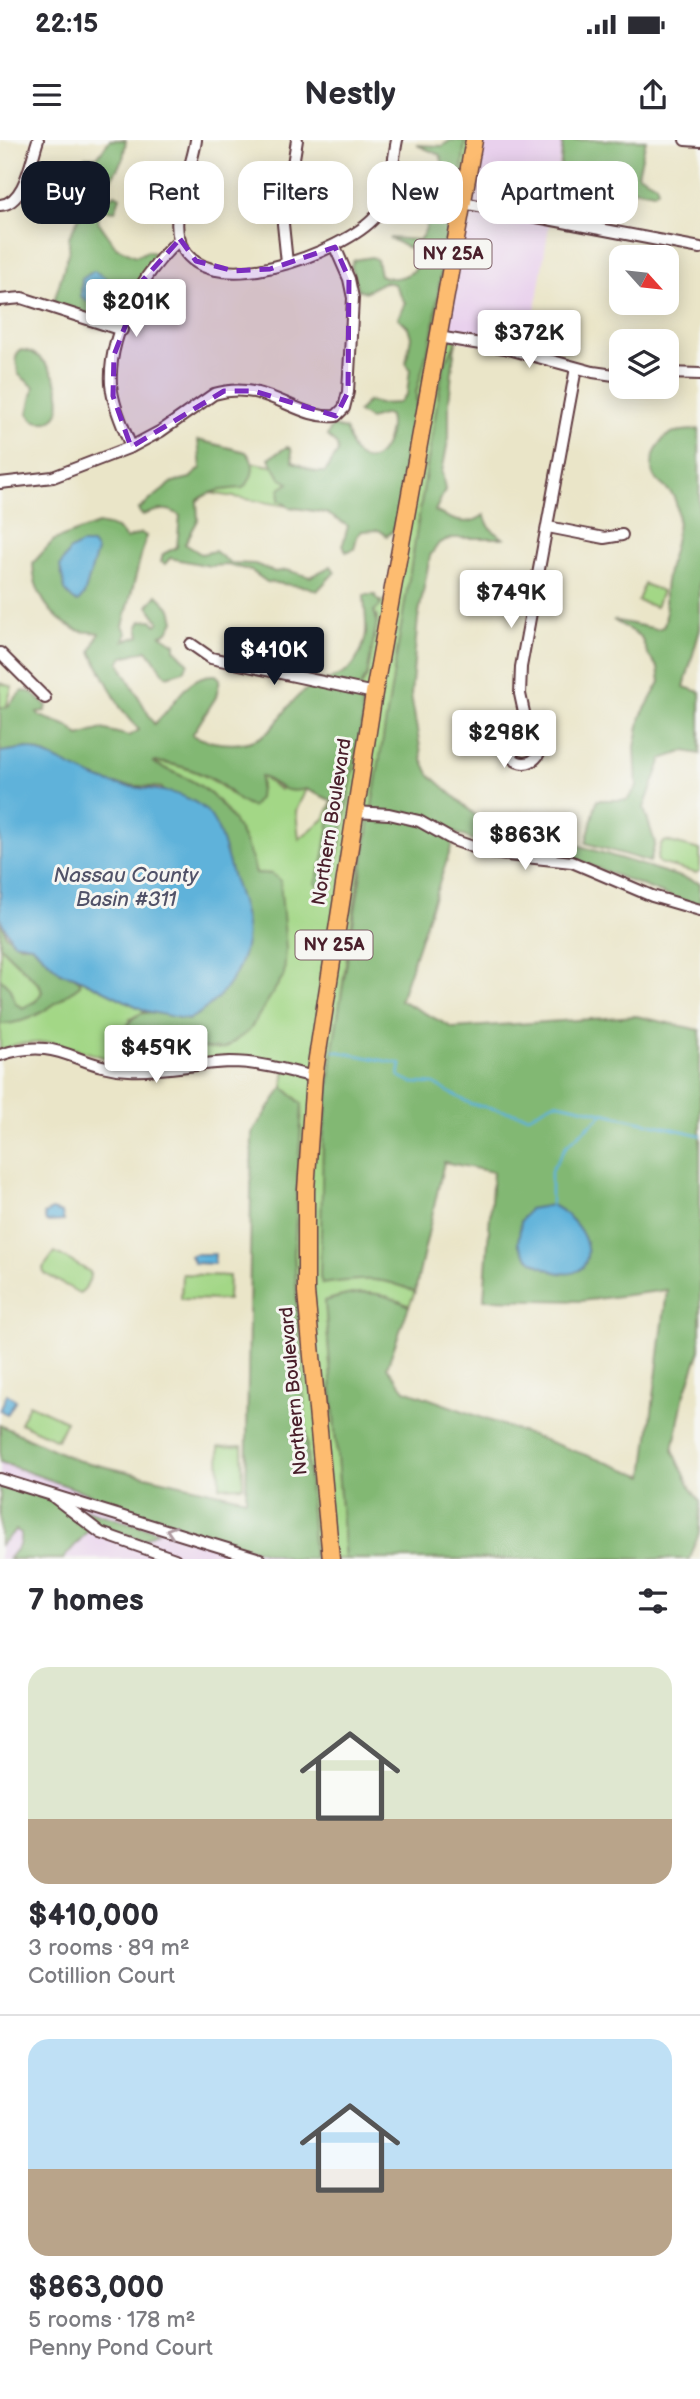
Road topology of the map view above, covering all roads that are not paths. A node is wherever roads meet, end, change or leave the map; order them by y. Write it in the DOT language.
graph roads {
  1 [pos="38,140"];
  2 [pos="196,140"];
  3 [pos="297,140"];
  4 [pos="397,140"];
  5 [pos="474,140"];
  6 [pos="685,140"];
  7 [pos="700,141"];
  8 [pos="463,203"];
  9 [pos="0,205"];
  10 [pos="459,224"];
  11 [pos="180,239"];
  12 [pos="335,247"];
  13 [pos="700,248"];
  14 [pos="287,263"];
  15 [pos="0,300"];
  16 [pos="122,330"];
  17 [pos="438,337"];
  18 [pos="576,368"];
  19 [pos="679,373"];
  20 [pos="609,374"];
  21 [pos="700,374"];
  22 [pos="131,447"];
  23 [pos="0,484"];
  24 [pos="548,527"];
  25 [pos="622,535"];
  26 [pos="191,644"];
  27 [pos="0,653"];
  28 [pos="374,693"];
  29 [pos="46,698"];
  30 [pos="528,732"];
  31 [pos="355,812"];
  32 [pos="700,910"];
  33 [pos="0,1055"];
  34 [pos="314,1077"];
  35 [pos="0,1479"];
  36 [pos="55,1498"];
  37 [pos="175,1559"];
  38 [pos="260,1559"];
  39 [pos="331,1559"];
  1 -- 9 [label="street"];
  2 -- 11 [label="street"];
  3 -- 14 [label="street"];
  4 -- 12 [label="street"];
  5 -- 8 [label="main road, Northern Boulevard / NY 25A"];
  6 -- 7 [label="street"];
  8 -- 13 [label="street"];
  10 -- 17 [label="main road, Northern Boulevard / NY 25A"];
  11 -- 14 [label="street"];
  11 -- 16 [label="street"];
  12 -- 14 [label="street"];
  12 -- 22 [label="street"];
  15 -- 16 [label="street"];
  16 -- 22 [label="street"];
  17 -- 18 [label="street"];
  17 -- 28 [label="main road, Northern Boulevard / NY 25A"];
  18 -- 20 [label="street"];
  18 -- 24 [label="street"];
  19 -- 21 [label="street"];
  22 -- 23 [label="street"];
  24 -- 25 [label="street"];
  24 -- 30 [label="street"];
  26 -- 28 [label="street"];
  27 -- 29 [label="street"];
  28 -- 31 [label="main road, Northern Boulevard / NY 25A"];
  31 -- 32 [label="street"];
  31 -- 34 [label="main road, Northern Boulevard / NY 25A"];
  33 -- 34 [label="street"];
  34 -- 39 [label="main road, Northern Boulevard / NY 25A"];
  35 -- 36 [label="street"];
  36 -- 37 [label="street"];
  38 -- 36 [label="street, one-way"];
}
